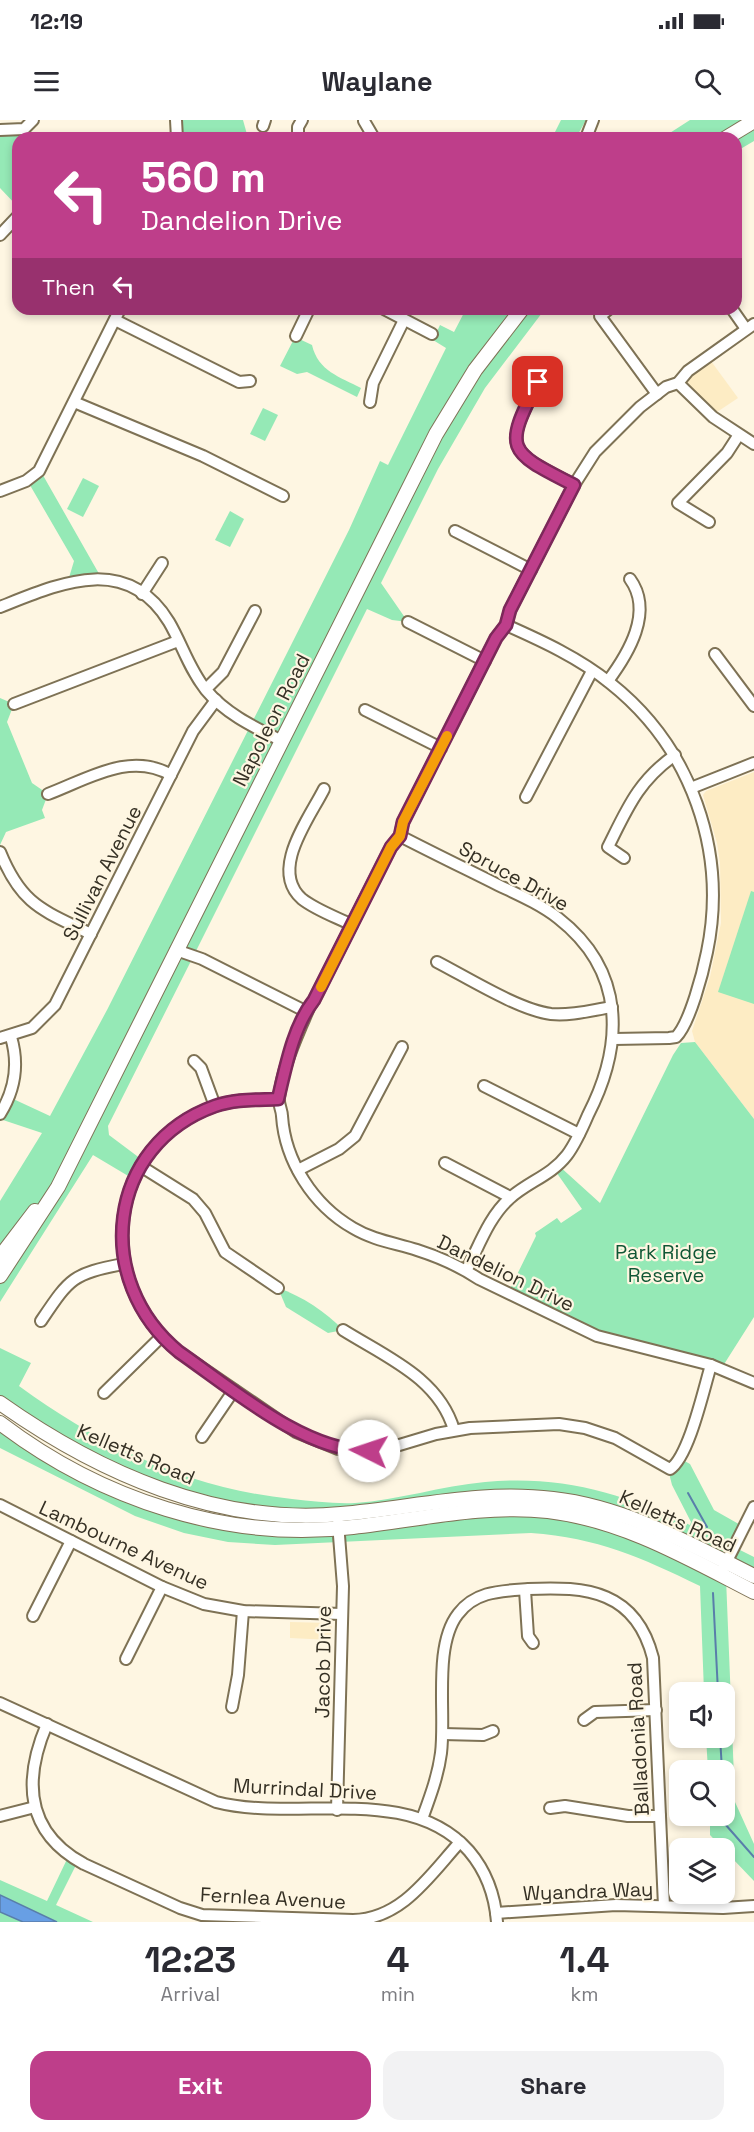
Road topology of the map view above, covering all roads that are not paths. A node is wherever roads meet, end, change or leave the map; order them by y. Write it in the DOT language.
graph roads {
  1 [pos="33,120"];
  2 [pos="754,122"];
  3 [pos="0,130"];
  4 [pos="736,132"];
  5 [pos="117,315"];
  6 [pos="306,315"];
  7 [pos="395,315"];
  8 [pos="517,315"];
  9 [pos="601,315"];
  10 [pos="738,315"];
  11 [pos="115,320"];
  12 [pos="405,320"];
  13 [pos="750,326"];
  14 [pos="433,332"];
  15 [pos="296,336"];
  16 [pos="250,381"];
  17 [pos="538,382"];
  18 [pos="678,383"];
  19 [pos="657,394"];
  20 [pos="74,402"];
  21 [pos="370,402"];
  22 [pos="738,436"];
  23 [pos="754,444"];
  24 [pos="574,485"];
  25 [pos="0,491"];
  26 [pos="283,496"];
  27 [pos="709,522"];
  28 [pos="455,531"];
  29 [pos="162,563"];
  30 [pos="531,570"];
  31 [pos="630,579"];
  32 [pos="142,594"];
  33 [pos="0,607"];
  34 [pos="255,611"];
  35 [pos="408,621"];
  36 [pos="506,625"];
  37 [pos="178,641"];
  38 [pos="715,654"];
  39 [pos="485,660"];
  40 [pos="592,670"];
  41 [pos="608,681"];
  42 [pos="206,689"];
  43 [pos="216,700"];
  44 [pos="14,705"];
  45 [pos="754,706"];
  46 [pos="365,710"];
  47 [pos="282,741"];
  48 [pos="441,748"];
  49 [pos="675,755"];
  50 [pos="754,763"];
  51 [pos="171,775"];
  52 [pos="691,788"];
  53 [pos="324,789"];
  54 [pos="48,794"];
  55 [pos="526,797"];
  56 [pos="400,836"];
  57 [pos="0,852"];
  58 [pos="624,858"];
  59 [pos="352,925"];
  60 [pos="91,934"];
  61 [pos="177,946"];
  62 [pos="437,962"];
  63 [pos="612,1007"];
  64 [pos="306,1011"];
  65 [pos="5,1037"];
  66 [pos="614,1039"];
  67 [pos="402,1047"];
  68 [pos="194,1061"];
  69 [pos="484,1086"];
  70 [pos="278,1099"];
  71 [pos="215,1106"];
  72 [pos="0,1114"];
  73 [pos="579,1134"];
  74 [pos="71,1159"];
  75 [pos="445,1163"];
  76 [pos="142,1167"];
  77 [pos="298,1170"];
  78 [pos="510,1197"];
  79 [pos="0,1257"];
  80 [pos="123,1264"];
  81 [pos="467,1269"];
  82 [pos="0,1276"];
  83 [pos="278,1288"];
  84 [pos="41,1321"];
  85 [pos="343,1330"];
  86 [pos="161,1337"];
  87 [pos="711,1365"];
  88 [pos="754,1383"];
  89 [pos="234,1390"];
  90 [pos="104,1393"];
  91 [pos="0,1403"];
  92 [pos="0,1423"];
  93 [pos="454,1430"];
  94 [pos="202,1437"];
  95 [pos="0,1505"];
  96 [pos="754,1507"];
  97 [pos="338,1522"];
  98 [pos="70,1541"];
  99 [pos="723,1569"];
  100 [pos="754,1576"];
  101 [pos="162,1587"];
  102 [pos="525,1590"];
  103 [pos="754,1592"];
  104 [pos="243,1611"];
  105 [pos="342,1614"];
  106 [pos="33,1616"];
  107 [pos="533,1643"];
  108 [pos="126,1659"];
  109 [pos="0,1703"];
  110 [pos="232,1707"];
  111 [pos="656,1710"];
  112 [pos="584,1720"];
  113 [pos="46,1724"];
  114 [pos="493,1731"];
  115 [pos="442,1734"];
  116 [pos="35,1807"];
  117 [pos="550,1808"];
  118 [pos="338,1810"];
  119 [pos="0,1816"];
  120 [pos="660,1816"];
  121 [pos="422,1819"];
  122 [pos="460,1842"];
  123 [pos="754,1905"];
  124 [pos="664,1906"];
  125 [pos="496,1918"];
  1 -- 3 [label="street"];
  2 -- 4 [label="main road"];
  5 -- 11 [label="street"];
  6 -- 15 [label="street"];
  7 -- 12 [label="street"];
  8 -- 47 [label="main road, Napoleon Road"];
  9 -- 19 [label="street"];
  10 -- 13 [label="street"];
  11 -- 16 [label="street"];
  11 -- 20 [label="street"];
  12 -- 14 [label="street"];
  12 -- 21 [label="street"];
  13 -- 18 [label="street, Dandelion Drive"];
  17 -- 24 [label="street"];
  18 -- 19 [label="street, Dandelion Drive"];
  18 -- 22 [label="street"];
  19 -- 24 [label="street, Dandelion Drive"];
  20 -- 25 [label="street"];
  20 -- 26 [label="street"];
  22 -- 23 [label="street"];
  22 -- 27 [label="street"];
  24 -- 30 [label="street, Dandelion Drive"];
  28 -- 30 [label="street"];
  29 -- 32 [label="street"];
  30 -- 36 [label="street, Dandelion Drive"];
  31 -- 41 [label="street"];
  32 -- 33 [label="street"];
  32 -- 37 [label="street"];
  34 -- 42 [label="street"];
  35 -- 39 [label="street"];
  36 -- 39 [label="street, Dandelion Drive"];
  36 -- 40 [label="street"];
  37 -- 42 [label="street"];
  37 -- 44 [label="street"];
  38 -- 45 [label="street"];
  39 -- 48 [label="street, Dandelion Drive"];
  40 -- 41 [label="street"];
  40 -- 55 [label="street"];
  41 -- 49 [label="street"];
  42 -- 43 [label="street"];
  43 -- 47 [label="street"];
  43 -- 51 [label="street, Sullivan Avenue"];
  46 -- 48 [label="street"];
  47 -- 61 [label="main road, Napoleon Road"];
  48 -- 56 [label="street, Dandelion Drive"];
  49 -- 52 [label="street"];
  49 -- 58 [label="street"];
  50 -- 52 [label="street"];
  51 -- 54 [label="street"];
  51 -- 60 [label="street, Sullivan Avenue"];
  52 -- 66 [label="street"];
  53 -- 59 [label="street"];
  56 -- 59 [label="street, Dandelion Drive"];
  56 -- 63 [label="street, Spruce Drive"];
  57 -- 60 [label="street"];
  59 -- 64 [label="street, Dandelion Drive"];
  60 -- 65 [label="street, Sullivan Avenue"];
  61 -- 64 [label="street"];
  61 -- 74 [label="main road, Napoleon Road"];
  62 -- 63 [label="street"];
  63 -- 66 [label="street, Spruce Drive"];
  64 -- 70 [label="street, Dandelion Drive"];
  65 -- 72 [label="street"];
  66 -- 73 [label="street, Spruce Drive"];
  67 -- 77 [label="street"];
  68 -- 71 [label="street"];
  69 -- 73 [label="street"];
  70 -- 71 [label="street"];
  70 -- 77 [label="street, Dandelion Drive"];
  71 -- 76 [label="street"];
  73 -- 78 [label="street, Spruce Drive"];
  74 -- 79 [label="main road, Napoleon Road"];
  74 -- 82 [label="main road, Napoleon Road"];
  75 -- 78 [label="street"];
  76 -- 80 [label="street"];
  76 -- 83 [label="street"];
  77 -- 81 [label="street, Dandelion Drive"];
  78 -- 81 [label="street, Spruce Drive"];
  80 -- 84 [label="street"];
  80 -- 86 [label="street"];
  81 -- 87 [label="street, Dandelion Drive"];
  85 -- 93 [label="street"];
  86 -- 89 [label="street"];
  86 -- 90 [label="street"];
  87 -- 88 [label="street, Dandelion Drive"];
  87 -- 93 [label="street"];
  89 -- 93 [label="street"];
  89 -- 94 [label="street"];
  91 -- 97 [label="main road, Kelletts Road"];
  92 -- 97 [label="main road, Kelletts Road"];
  95 -- 98 [label="street, Lambourne Avenue"];
  96 -- 99 [label="street"];
  97 -- 99 [label="main road, Kelletts Road"];
  97 -- 105 [label="street, Jacob Drive"];
  98 -- 101 [label="street, Lambourne Avenue"];
  98 -- 106 [label="street"];
  99 -- 100 [label="main road, Kelletts Road"];
  99 -- 103 [label="main road, Kelletts Road"];
  101 -- 104 [label="street, Lambourne Avenue"];
  101 -- 108 [label="street"];
  102 -- 107 [label="street"];
  102 -- 111 [label="street, Balladonia Road"];
  102 -- 115 [label="street, Balladonia Road"];
  104 -- 105 [label="street, Lambourne Avenue"];
  104 -- 110 [label="street"];
  105 -- 118 [label="street, Jacob Drive"];
  109 -- 113 [label="street, Murrindal Drive"];
  111 -- 112 [label="street"];
  111 -- 120 [label="street, Balladonia Road"];
  113 -- 116 [label="street, Fernlea Avenue"];
  113 -- 118 [label="street, Murrindal Drive"];
  114 -- 115 [label="street"];
  115 -- 121 [label="street, Balladonia Road"];
  116 -- 119 [label="street"];
  116 -- 122 [label="street, Fernlea Avenue"];
  117 -- 120 [label="street"];
  118 -- 121 [label="street, Murrindal Drive"];
  120 -- 124 [label="street, Balladonia Road"];
  121 -- 122 [label="street, Murrindal Drive"];
  122 -- 125 [label="street, Murrindal Drive"];
  123 -- 124 [label="street, Wyandra Way"];
  124 -- 125 [label="street, Wyandra Way"];
}
